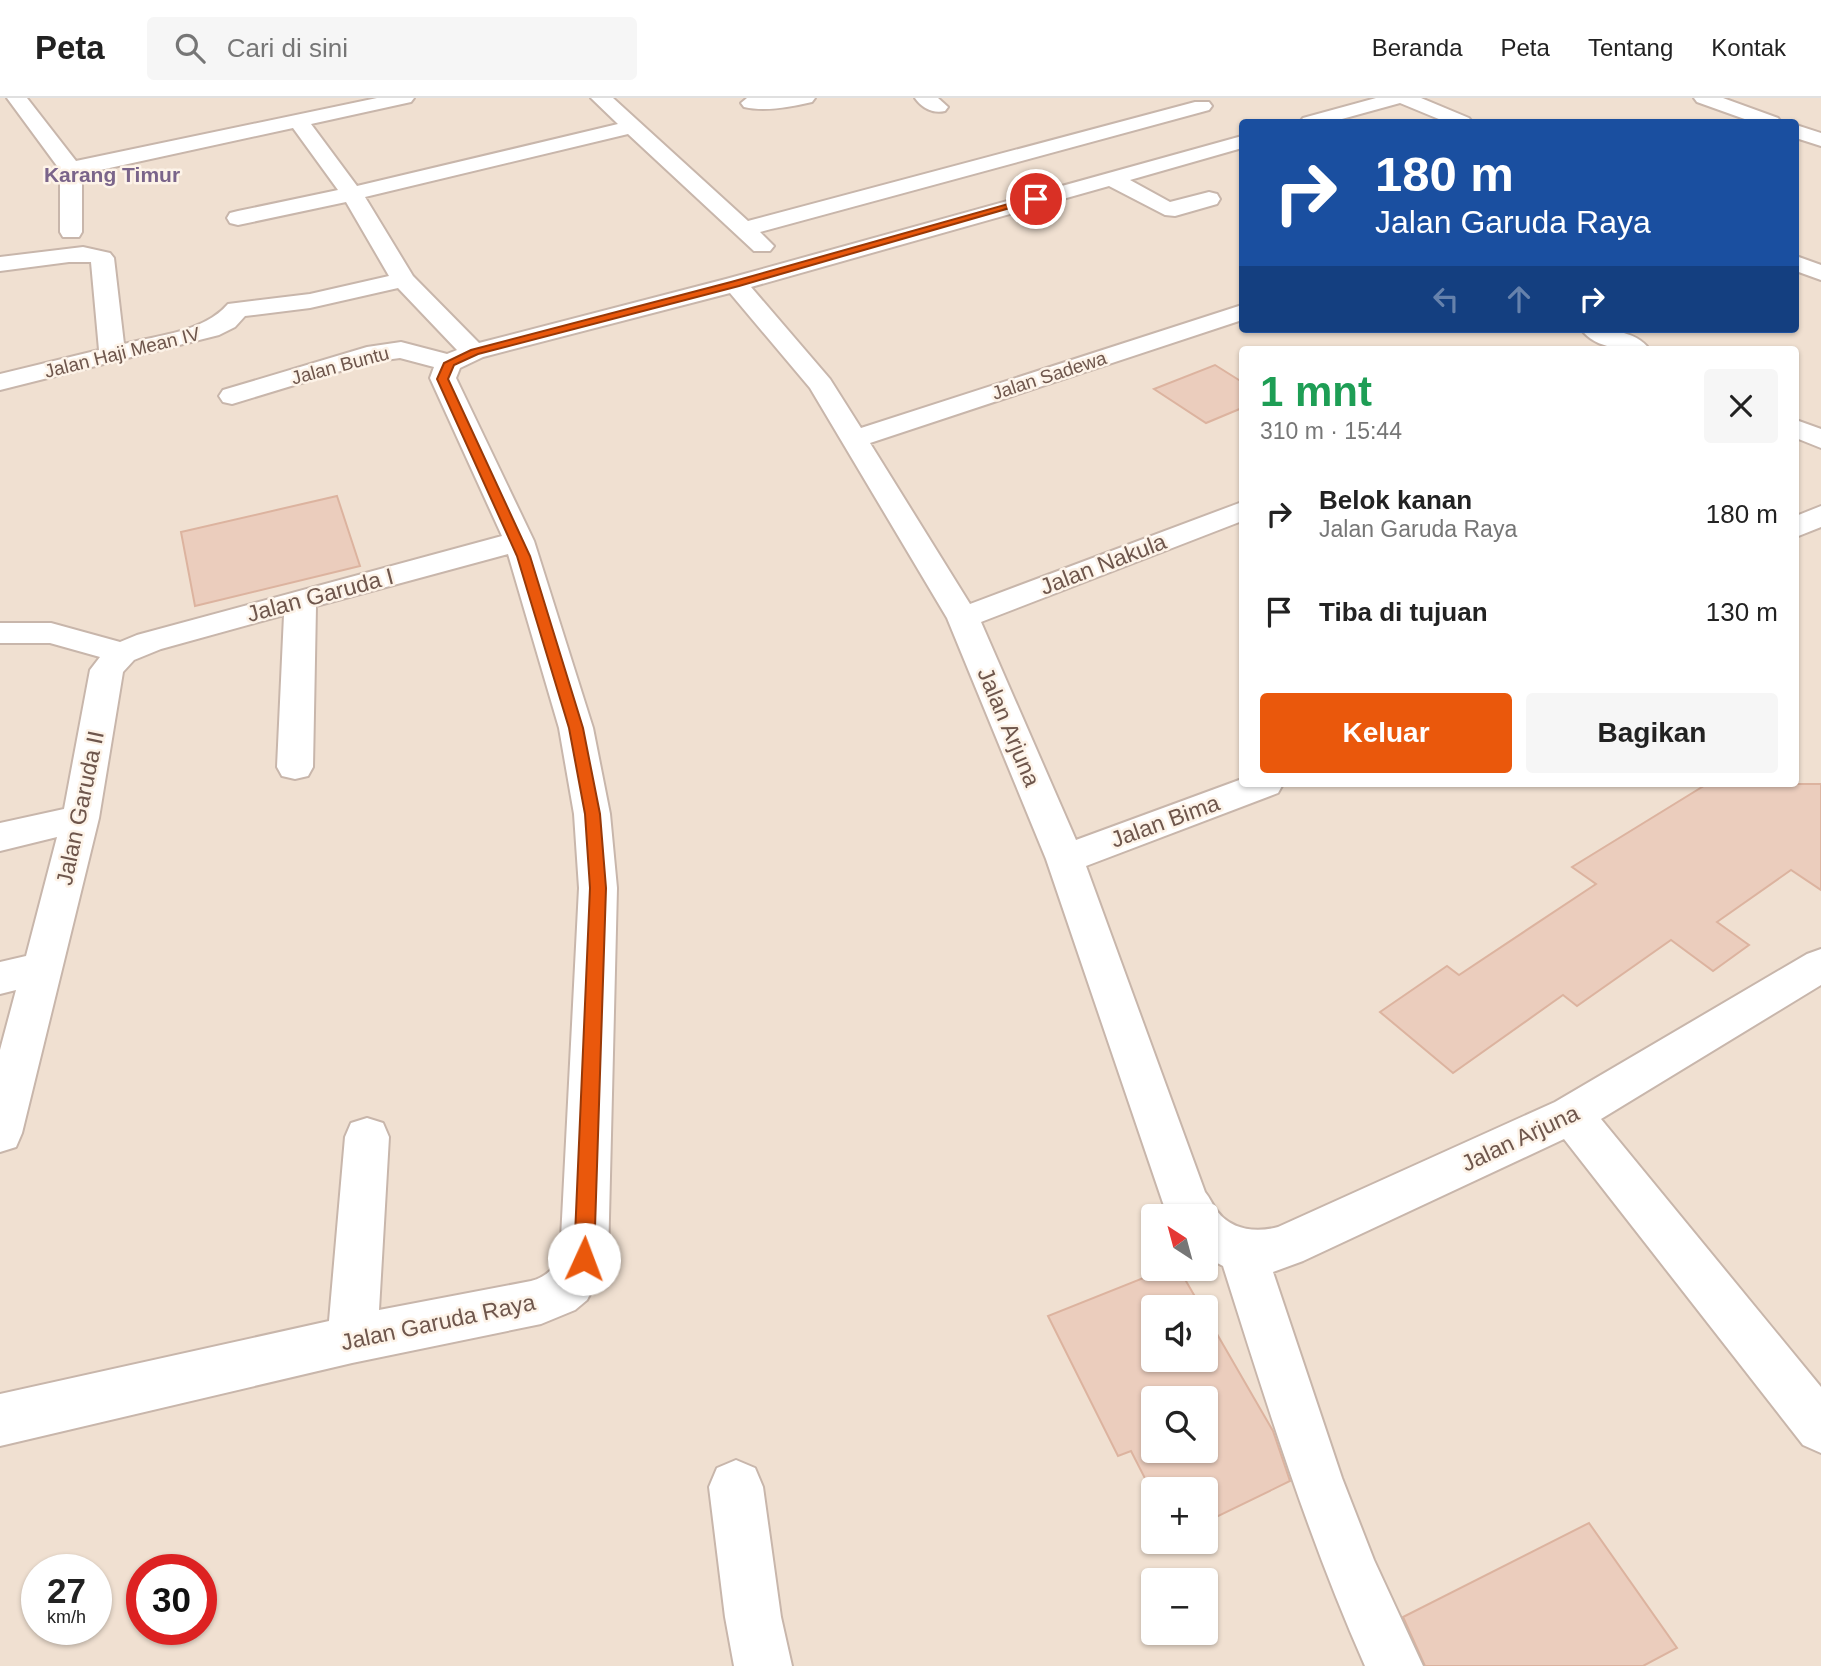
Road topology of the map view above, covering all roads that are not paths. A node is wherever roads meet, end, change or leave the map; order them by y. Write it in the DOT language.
graph roads {
  1 [pos="17,98"];
  2 [pos="404,98"];
  3 [pos="601,98"];
  4 [pos="805,98"];
  5 [pos="1398,98"];
  6 [pos="1404,98"];
  7 [pos="1704,98"];
  8 [pos="751,103"];
  9 [pos="1202,106"];
  10 [pos="1321,119"];
  11 [pos="1455,119"];
  12 [pos="1763,119"];
  13 [pos="298,121"];
  14 [pos="633,127"];
  15 [pos="1799,132"];
  16 [pos="1821,141"];
  17 [pos="1239,143"];
  18 [pos="71,168"];
  19 [pos="1111,178"];
  20 [pos="352,194"];
  21 [pos="1209,198"];
  22 [pos="238,218"];
  23 [pos="743,229"];
  24 [pos="71,232"];
  25 [pos="1799,263"];
  26 [pos="0,264"];
  27 [pos="785,268"];
  28 [pos="1821,273"];
  29 [pos="402,281"];
  30 [pos="735,284"];
  31 [pos="1239,313"];
  32 [pos="1602,333"];
  33 [pos="1629,346"];
  34 [pos="112,356"];
  35 [pos="462,357"];
  36 [pos="0,382"];
  37 [pos="232,396"];
  38 [pos="1799,429"];
  39 [pos="855,439"];
  40 [pos="1821,440"];
  41 [pos="1239,512"];
  42 [pos="1821,515"];
  43 [pos="1799,526"];
  44 [pos="519,541"];
  45 [pos="300,600"];
  46 [pos="963,618"];
  47 [pos="0,633"];
  48 [pos="122,653"];
  49 [pos="295,766"];
  50 [pos="1257,787"];
  51 [pos="81,818"];
  52 [pos="0,836"];
  53 [pos="1065,859"];
  54 [pos="1821,965"];
  55 [pos="43,967"];
  56 [pos="0,978"];
  57 [pos="1571,1115"];
  58 [pos="0,1133"];
  59 [pos="367,1137"];
  60 [pos="1187,1204"];
  61 [pos="1224,1240"];
  62 [pos="352,1339"];
  63 [pos="0,1420"];
  64 [pos="1821,1427"];
  65 [pos="736,1488"];
  66 [pos="763,1666"];
  67 [pos="1394,1666"];
  1 -- 18 [label="street"];
  2 -- 13 [label="street"];
  3 -- 14 [label="street"];
  4 -- 8 [label="street"];
  5 -- 10 [label="street"];
  6 -- 11 [label="street"];
  7 -- 12 [label="street"];
  9 -- 23 [label="street"];
  13 -- 18 [label="street"];
  13 -- 20 [label="street"];
  14 -- 20 [label="street"];
  14 -- 23 [label="street"];
  15 -- 16 [label="street"];
  17 -- 19 [label="street"];
  18 -- 24 [label="street"];
  19 -- 21 [label="street"];
  19 -- 27 [label="street"];
  20 -- 22 [label="street"];
  20 -- 29 [label="street"];
  23 -- 27 [label="street"];
  25 -- 28 [label="street"];
  26 -- 34 [label="street"];
  27 -- 30 [label="street"];
  29 -- 34 [label="street, Jalan Haji Mean IV"];
  29 -- 35 [label="street"];
  30 -- 35 [label="street"];
  30 -- 39 [label="street, Jalan Arjuna"];
  31 -- 39 [label="street, Jalan Sadewa"];
  32 -- 33 [label="street"];
  34 -- 36 [label="street, Jalan Haji Mean IV"];
  35 -- 37 [label="street, Jalan Buntu"];
  35 -- 44 [label="street, Jalan Garuda Raya"];
  38 -- 40 [label="street"];
  39 -- 46 [label="street, Jalan Arjuna"];
  41 -- 46 [label="street, Jalan Nakula"];
  42 -- 43 [label="street"];
  44 -- 45 [label="street, Jalan Garuda I"];
  44 -- 62 [label="street, Jalan Garuda Raya"];
  45 -- 48 [label="street, Jalan Garuda I"];
  45 -- 49 [label="street"];
  46 -- 53 [label="street, Jalan Arjuna"];
  47 -- 48 [label="street"];
  48 -- 51 [label="street, Jalan Garuda II"];
  50 -- 53 [label="street, Jalan Bima"];
  51 -- 52 [label="street"];
  51 -- 55 [label="street, Jalan Garuda II"];
  53 -- 60 [label="street, Jalan Arjuna"];
  54 -- 57 [label="street, Jalan Arjuna"];
  55 -- 56 [label="street"];
  55 -- 58 [label="street, Jalan Garuda II"];
  57 -- 61 [label="street, Jalan Arjuna"];
  57 -- 64 [label="street"];
  59 -- 62 [label="street"];
  61 -- 67 [label="street"];
  62 -- 63 [label="street, Jalan Garuda Raya"];
  65 -- 66 [label="street"];
}
